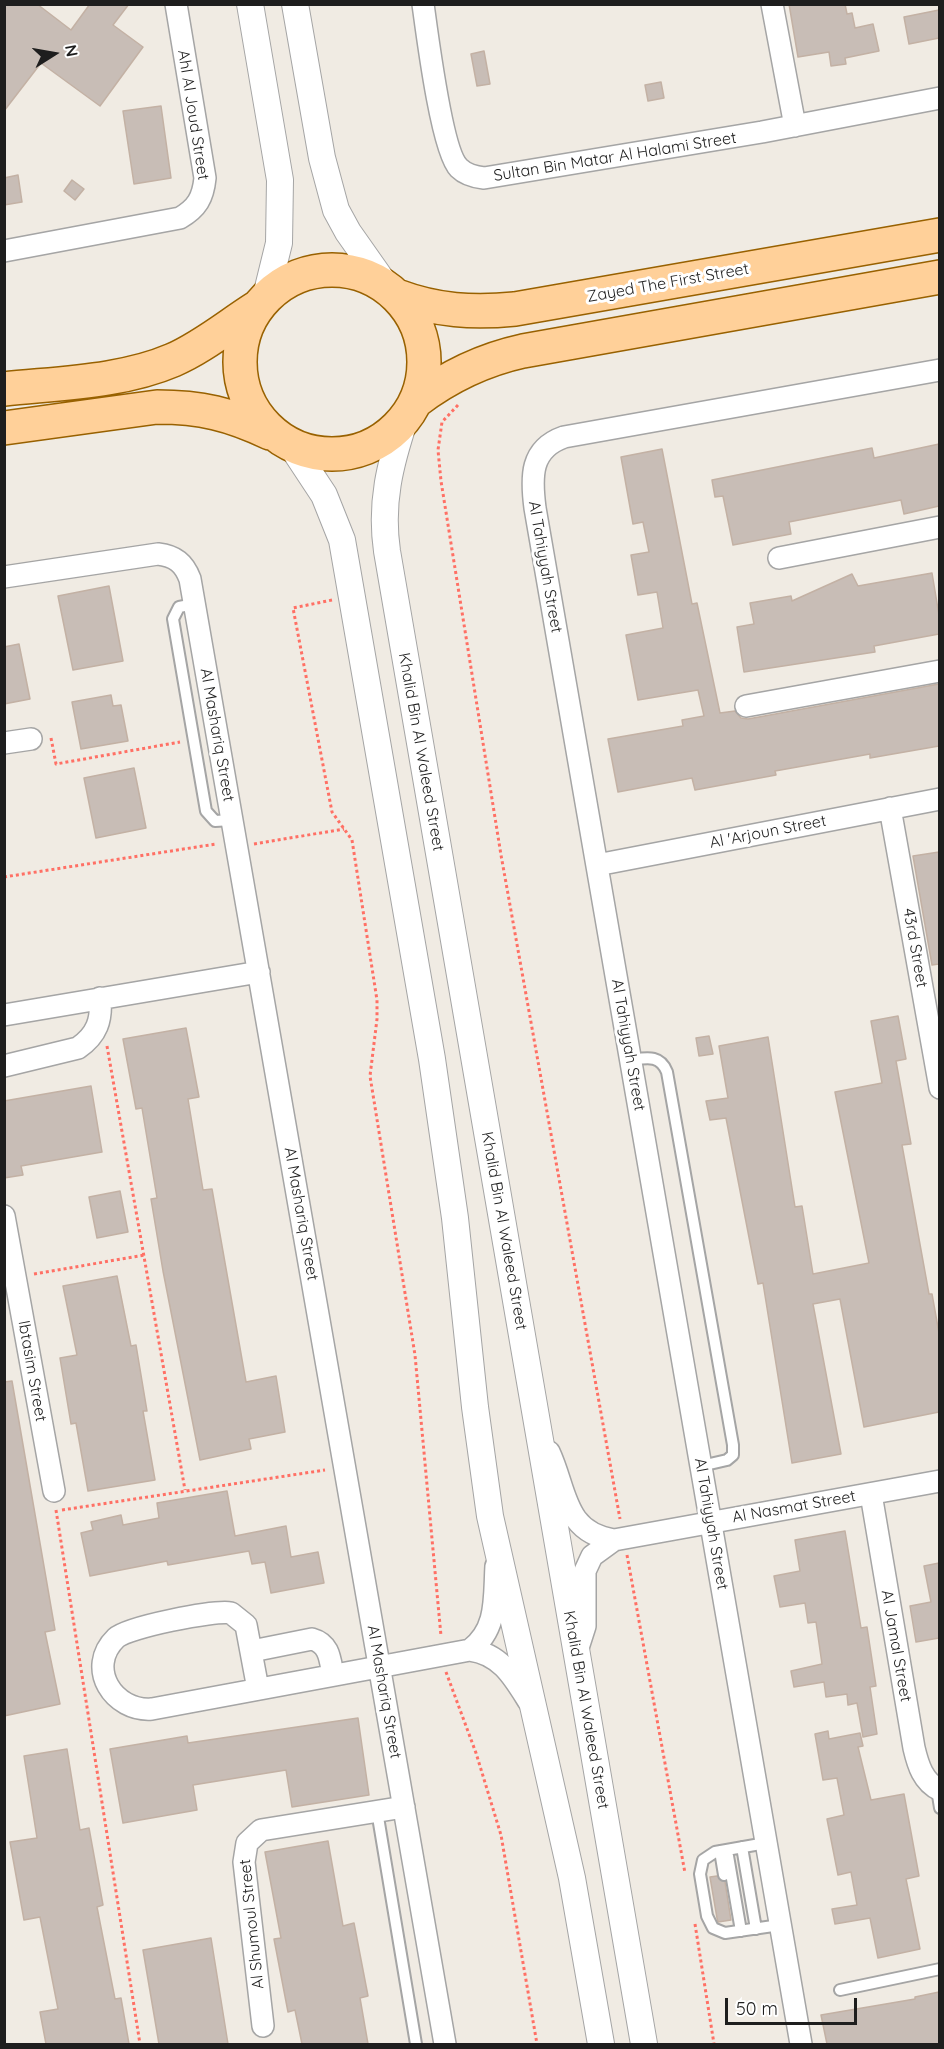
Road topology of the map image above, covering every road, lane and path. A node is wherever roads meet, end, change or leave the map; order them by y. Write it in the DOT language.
graph roads {
  1 [pos="176,4"];
  2 [pos="250,4"];
  3 [pos="295,4"];
  4 [pos="423,4"];
  5 [pos="772,4"];
  6 [pos="939,98"];
  7 [pos="795,126"];
  8 [pos="939,235"];
  9 [pos="4,251"];
  10 [pos="939,278"];
  11 [pos="392,291"];
  12 [pos="261,302"];
  13 [pos="939,370"];
  14 [pos="4,389"];
  15 [pos="464,398"];
  16 [pos="410,410"];
  17 [pos="4,428"];
  18 [pos="283,440"];
  19 [pos="939,527"];
  20 [pos="778,558"];
  21 [pos="4,577"];
  22 [pos="352,596"];
  23 [pos="195,604"];
  24 [pos="939,671"];
  25 [pos="746,706"];
  26 [pos="31,739"];
  27 [pos="194,740"];
  28 [pos="4,743"];
  29 [pos="939,799"];
  30 [pos="890,808"];
  31 [pos="344,829"];
  32 [pos="235,836"];
  33 [pos="597,865"];
  34 [pos="4,877"];
  35 [pos="259,972"];
  36 [pos="100,998"];
  37 [pos="4,1015"];
  38 [pos="99,1024"];
  39 [pos="630,1060"];
  40 [pos="4,1066"];
  41 [pos="939,1088"];
  42 [pos="4,1216"];
  43 [pos="145,1255"];
  44 [pos="15,1277"];
  45 [pos="540,1438"];
  46 [pos="700,1466"];
  47 [pos="345,1467"];
  48 [pos="939,1481"];
  49 [pos="185,1490"];
  50 [pos="871,1494"];
  51 [pos="55,1501"];
  52 [pos="710,1522"];
  53 [pos="619,1539"];
  54 [pos="496,1550"];
  55 [pos="470,1650"];
  56 [pos="252,1651"];
  57 [pos="576,1654"];
  58 [pos="443,1655"];
  59 [pos="380,1667"];
  60 [pos="333,1675"];
  61 [pos="258,1689"];
  62 [pos="535,1713"];
  63 [pos="939,1796"];
  64 [pos="404,1807"];
  65 [pos="377,1811"];
  66 [pos="766,1843"];
  67 [pos="742,1847"];
  68 [pos="724,1850"];
  69 [pos="724,1875"];
  70 [pos="687,1884"];
  71 [pos="694,1919"];
  72 [pos="732,1920"];
  73 [pos="780,1925"];
  74 [pos="756,1929"];
  75 [pos="737,1932"];
  76 [pos="939,1969"];
  77 [pos="840,1990"];
  78 [pos="263,2026"];
  79 [pos="140,2044"];
  80 [pos="416,2044"];
  81 [pos="445,2044"];
  82 [pos="537,2044"];
  83 [pos="601,2044"];
  84 [pos="644,2044"];
  85 [pos="714,2044"];
  86 [pos="801,2044"];
  1 -- 9 [label="street, Ahl Al Joud Street"];
  2 -- 12 [label="street"];
  3 -- 11 [label="street"];
  4 -- 7 [label="street, Sultan Bin Matar Al Halami Street"];
  5 -- 7 [label="street"];
  6 -- 7 [label="street, Sultan Bin Matar Al Halami Street"];
  8 -- 11 [label="main road, Zayed The First Street"];
  10 -- 16 [label="main road"];
  11 -- 12 [label="main road"];
  11 -- 16 [label="main road"];
  12 -- 14 [label="main road"];
  12 -- 18 [label="main road"];
  13 -- 33 [label="street, Al Tahiyyah Street"];
  15 -- 53 [label="path"];
  16 -- 18 [label="main road"];
  16 -- 45 [label="street, Khalid Bin Al Waleed Street"];
  17 -- 18 [label="main road"];
  18 -- 22 [label="street"];
  19 -- 20 [label="street"];
  21 -- 23 [label="street, Al Mashariq Street"];
  22 -- 31 [label="path"];
  22 -- 54 [label="street"];
  23 -- 27 [label="lane"];
  23 -- 32 [label="street, Al Mashariq Street"];
  24 -- 25 [label="street"];
  26 -- 27 [label="path"];
  26 -- 28 [label="street"];
  27 -- 32 [label="lane"];
  29 -- 30 [label="street, Al 'Arjoun Street"];
  30 -- 33 [label="street, Al 'Arjoun Street"];
  30 -- 41 [label="street, 43rd Street"];
  31 -- 32 [label="path"];
  31 -- 58 [label="path"];
  32 -- 34 [label="path"];
  32 -- 35 [label="street, Al Mashariq Street"];
  33 -- 39 [label="street, Al Tahiyyah Street"];
  35 -- 36 [label="street"];
  35 -- 47 [label="street, Al Mashariq Street"];
  36 -- 37 [label="street"];
  36 -- 38 [label="street"];
  38 -- 40 [label="street"];
  38 -- 43 [label="path"];
  39 -- 46 [label="street, Al Tahiyyah Street"];
  39 -- 46 [label="lane"];
  42 -- 44 [label="street, Ibtasim Street"];
  43 -- 44 [label="path"];
  43 -- 49 [label="path"];
  44 -- 51 [label="street, Ibtasim Street"];
  45 -- 53 [label="street"];
  45 -- 57 [label="street, Khalid Bin Al Waleed Street"];
  46 -- 52 [label="street, Al Tahiyyah Street"];
  47 -- 49 [label="path"];
  47 -- 59 [label="street, Al Mashariq Street"];
  48 -- 50 [label="street, Al Nasmat Street"];
  49 -- 51 [label="path"];
  50 -- 52 [label="street, Al Nasmat Street"];
  50 -- 63 [label="street, Al Jamal Street"];
  51 -- 79 [label="path"];
  52 -- 53 [label="street, Al Nasmat Street"];
  52 -- 66 [label="street, Al Tahiyyah Street"];
  53 -- 57 [label="street, Al Nasmat Street"];
  53 -- 70 [label="path"];
  54 -- 55 [label="street"];
  54 -- 62 [label="street"];
  55 -- 58 [label="street"];
  55 -- 62 [label="street"];
  56 -- 60 [label="street"];
  56 -- 61 [label="street"];
  56 -- 61 [label="street"];
  57 -- 84 [label="street, Khalid Bin Al Waleed Street"];
  58 -- 59 [label="street"];
  58 -- 82 [label="path"];
  59 -- 60 [label="street"];
  59 -- 64 [label="street, Al Mashariq Street"];
  60 -- 61 [label="street"];
  62 -- 83 [label="street"];
  64 -- 65 [label="street, Al Shumoul Street"];
  64 -- 81 [label="street, Al Mashariq Street"];
  65 -- 78 [label="street, Al Shumoul Street"];
  65 -- 80 [label="lane"];
  66 -- 67 [label="lane"];
  66 -- 73 [label="street, Al Tahiyyah Street"];
  67 -- 68 [label="lane"];
  67 -- 74 [label="lane"];
  68 -- 69 [label="lane"];
  68 -- 75 [label="lane"];
  68 -- 75 [label="lane"];
  71 -- 85 [label="path"];
  72 -- 75 [label="lane"];
  73 -- 74 [label="lane"];
  73 -- 86 [label="street, Al Tahiyyah Street"];
  74 -- 75 [label="lane"];
  76 -- 77 [label="lane"];
}
